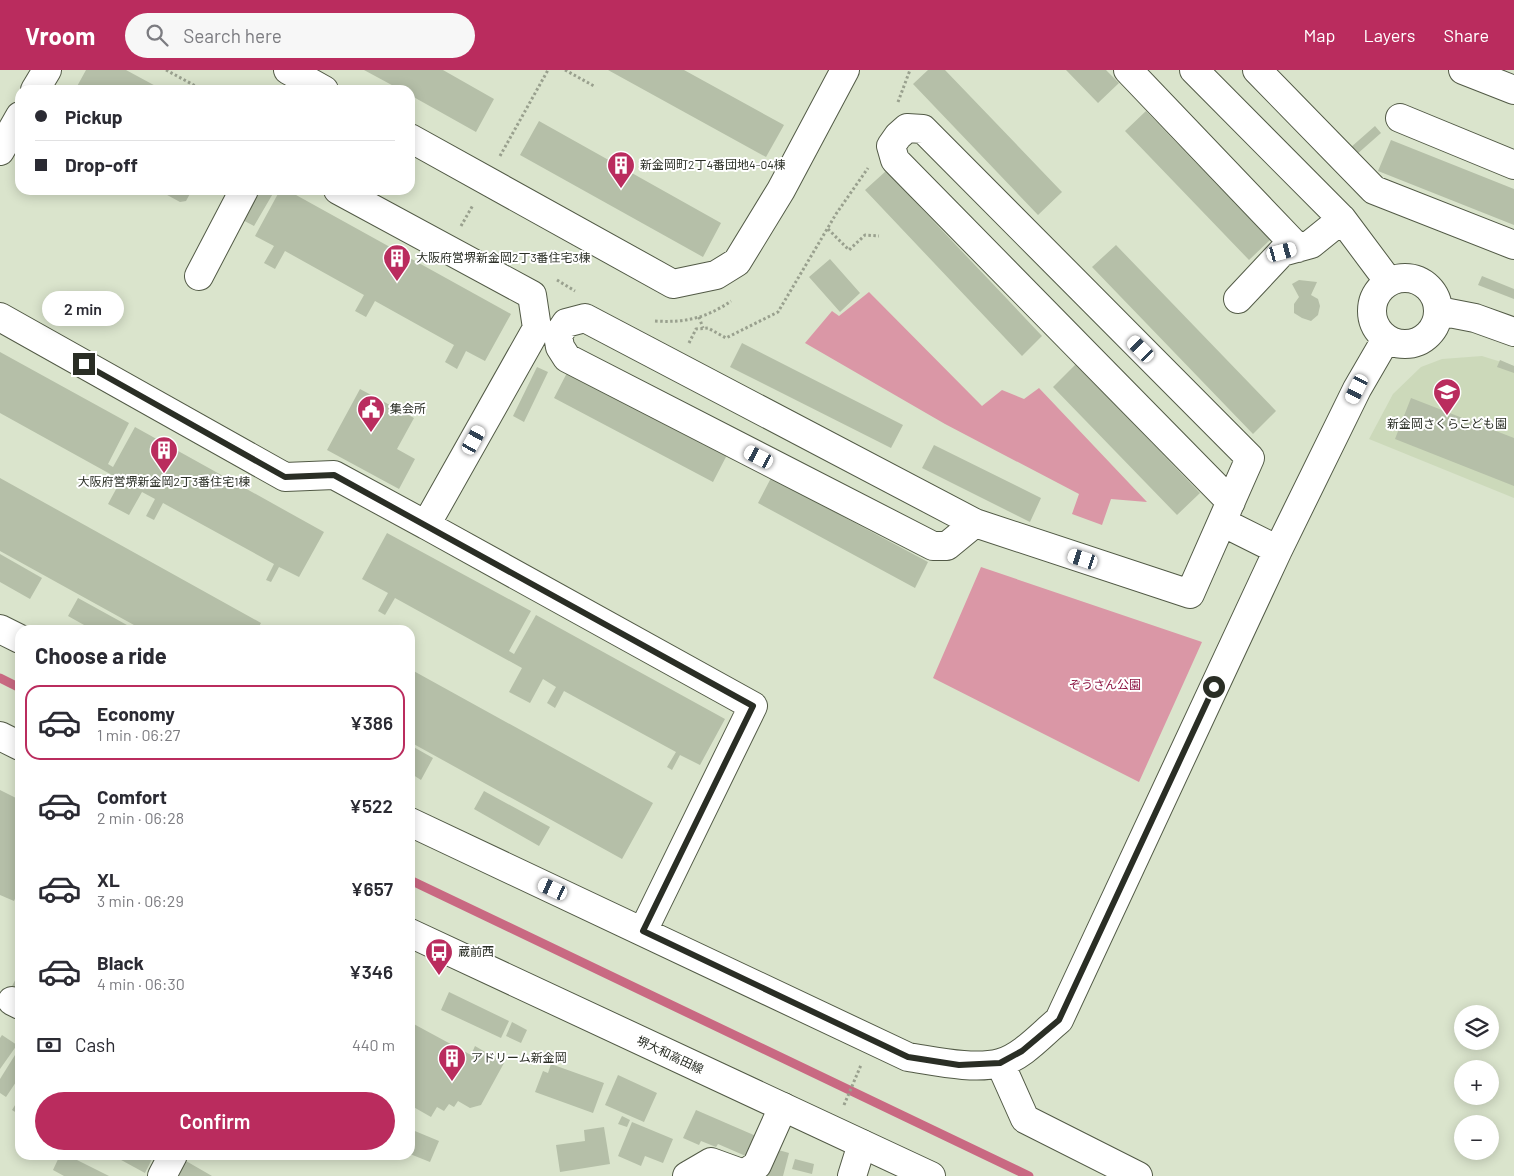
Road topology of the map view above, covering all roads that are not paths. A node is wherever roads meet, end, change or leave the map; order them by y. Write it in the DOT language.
graph roads {
  1 [pos="47,70"];
  2 [pos="288,70"];
  3 [pos="845,70"];
  4 [pos="1128,70"];
  5 [pos="1257,70"];
  6 [pos="1463,70"];
  7 [pos="1200,72"];
  8 [pos="38,85"];
  9 [pos="315,85"];
  10 [pos="1514,90"];
  11 [pos="1400,118"];
  12 [pos="15,124"];
  13 [pos="415,141"];
  14 [pos="0,150"];
  15 [pos="1514,165"];
  16 [pos="241,195"];
  17 [pos="347,195"];
  18 [pos="1342,219"];
  19 [pos="1514,245"];
  20 [pos="1298,248"];
  21 [pos="199,276"];
  22 [pos="1389,282"];
  23 [pos="1238,299"];
  24 [pos="1438,311"];
  25 [pos="0,318"];
  26 [pos="1514,332"];
  27 [pos="1386,338"];
  28 [pos="1226,512"];
  29 [pos="975,523"];
  30 [pos="426,525"];
  31 [pos="1278,550"];
  32 [pos="0,629"];
  33 [pos="15,636"];
  34 [pos="0,736"];
  35 [pos="15,744"];
  36 [pos="415,824"];
  37 [pos="643,931"];
  38 [pos="415,935"];
  39 [pos="1000,1063"];
  40 [pos="782,1107"];
  41 [pos="862,1144"];
  42 [pos="170,1160"];
  43 [pos="162,1176"];
  44 [pos="687,1176"];
  45 [pos="852,1176"];
  46 [pos="931,1176"];
  47 [pos="1138,1176"];
  1 -- 8 [label="street"];
  2 -- 9 [label="street"];
  3 -- 13 [label="street"];
  4 -- 20 [label="street"];
  5 -- 19 [label="street"];
  6 -- 10 [label="street"];
  7 -- 18 [label="street"];
  11 -- 15 [label="street"];
  12 -- 14 [label="street"];
  16 -- 21 [label="street"];
  17 -- 30 [label="street"];
  18 -- 20 [label="street"];
  18 -- 22 [label="street"];
  20 -- 23 [label="street"];
  22 -- 24 [label="street"];
  22 -- 27 [label="street"];
  24 -- 26 [label="street"];
  24 -- 27 [label="street"];
  25 -- 30 [label="street"];
  27 -- 31 [label="street"];
  28 -- 28 [label="street"];
  28 -- 29 [label="street"];
  28 -- 31 [label="street"];
  29 -- 29 [label="street"];
  30 -- 37 [label="street"];
  31 -- 39 [label="street"];
  32 -- 33 [label="street"];
  34 -- 35 [label="street"];
  36 -- 37 [label="street"];
  37 -- 39 [label="street"];
  38 -- 40 [label="street, 堺大和高田線"];
  39 -- 47 [label="street"];
  40 -- 41 [label="street, 堺大和高田線"];
  40 -- 44 [label="street"];
  41 -- 45 [label="street"];
  41 -- 46 [label="street, 堺大和高田線"];
  42 -- 43 [label="street"];
}
